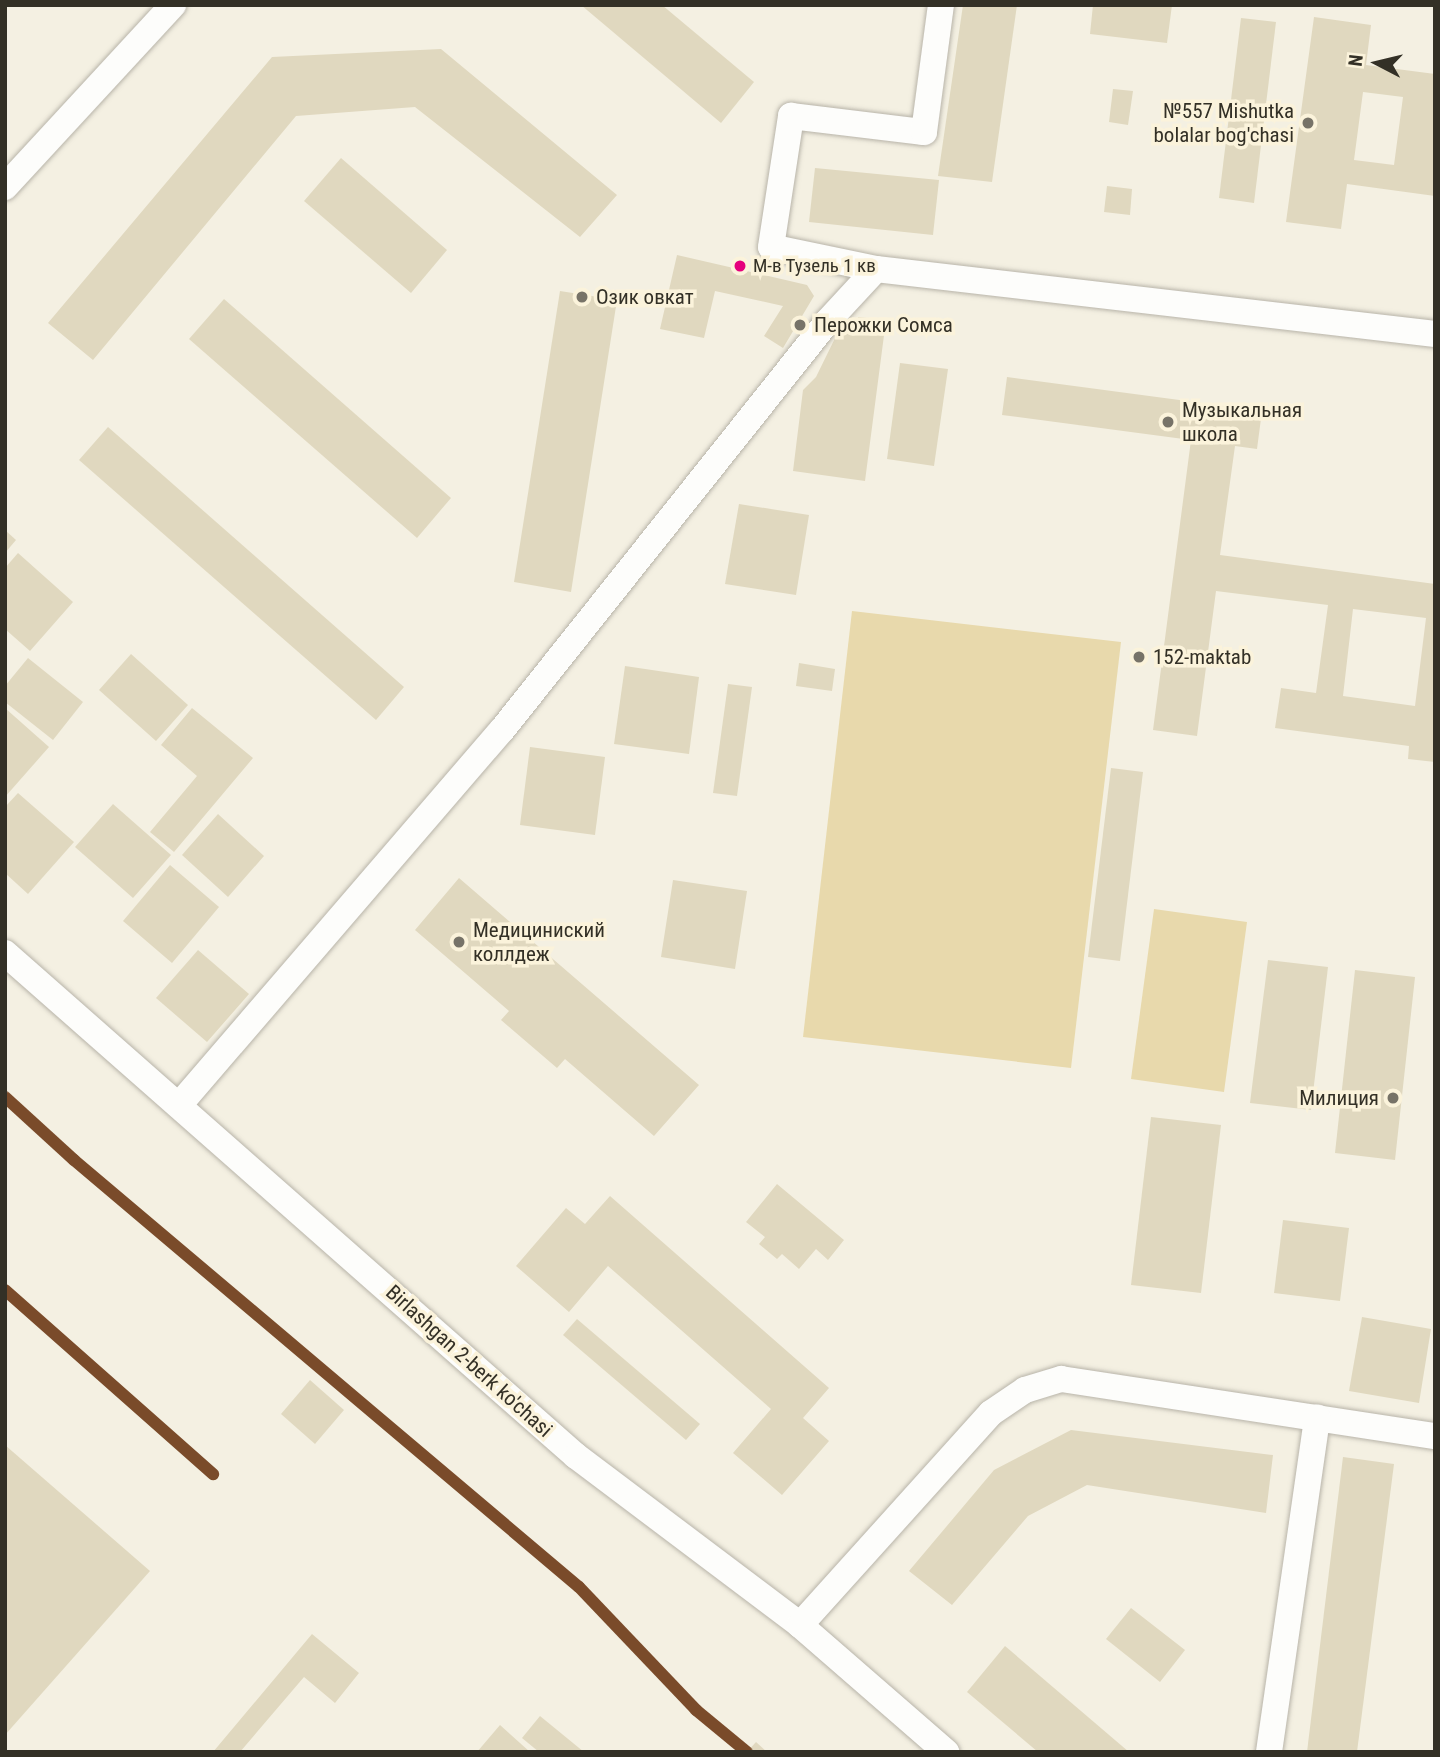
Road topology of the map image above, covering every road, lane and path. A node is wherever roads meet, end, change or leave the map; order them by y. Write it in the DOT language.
graph roads {
  1 [pos="173,5"];
  2 [pos="941,5"];
  3 [pos="5,187"];
  4 [pos="876,268"];
  5 [pos="1435,334"];
  6 [pos="5,953"];
  7 [pos="180,1104"];
  8 [pos="1317,1417"];
  9 [pos="1435,1436"];
  10 [pos="800,1625"];
  11 [pos="946,1752"];
  12 [pos="1269,1752"];
  1 -- 3 [label="street"];
  2 -- 4 [label="street"];
  4 -- 5 [label="street"];
  4 -- 7 [label="street"];
  6 -- 7 [label="street, Birlashgan 2-berk ko'chasi"];
  7 -- 10 [label="street, Birlashgan 2-berk ko'chasi"];
  8 -- 9 [label="street"];
  8 -- 10 [label="street"];
  8 -- 12 [label="street"];
  10 -- 11 [label="street, Birlashgan 2-berk ko'chasi"];
}
